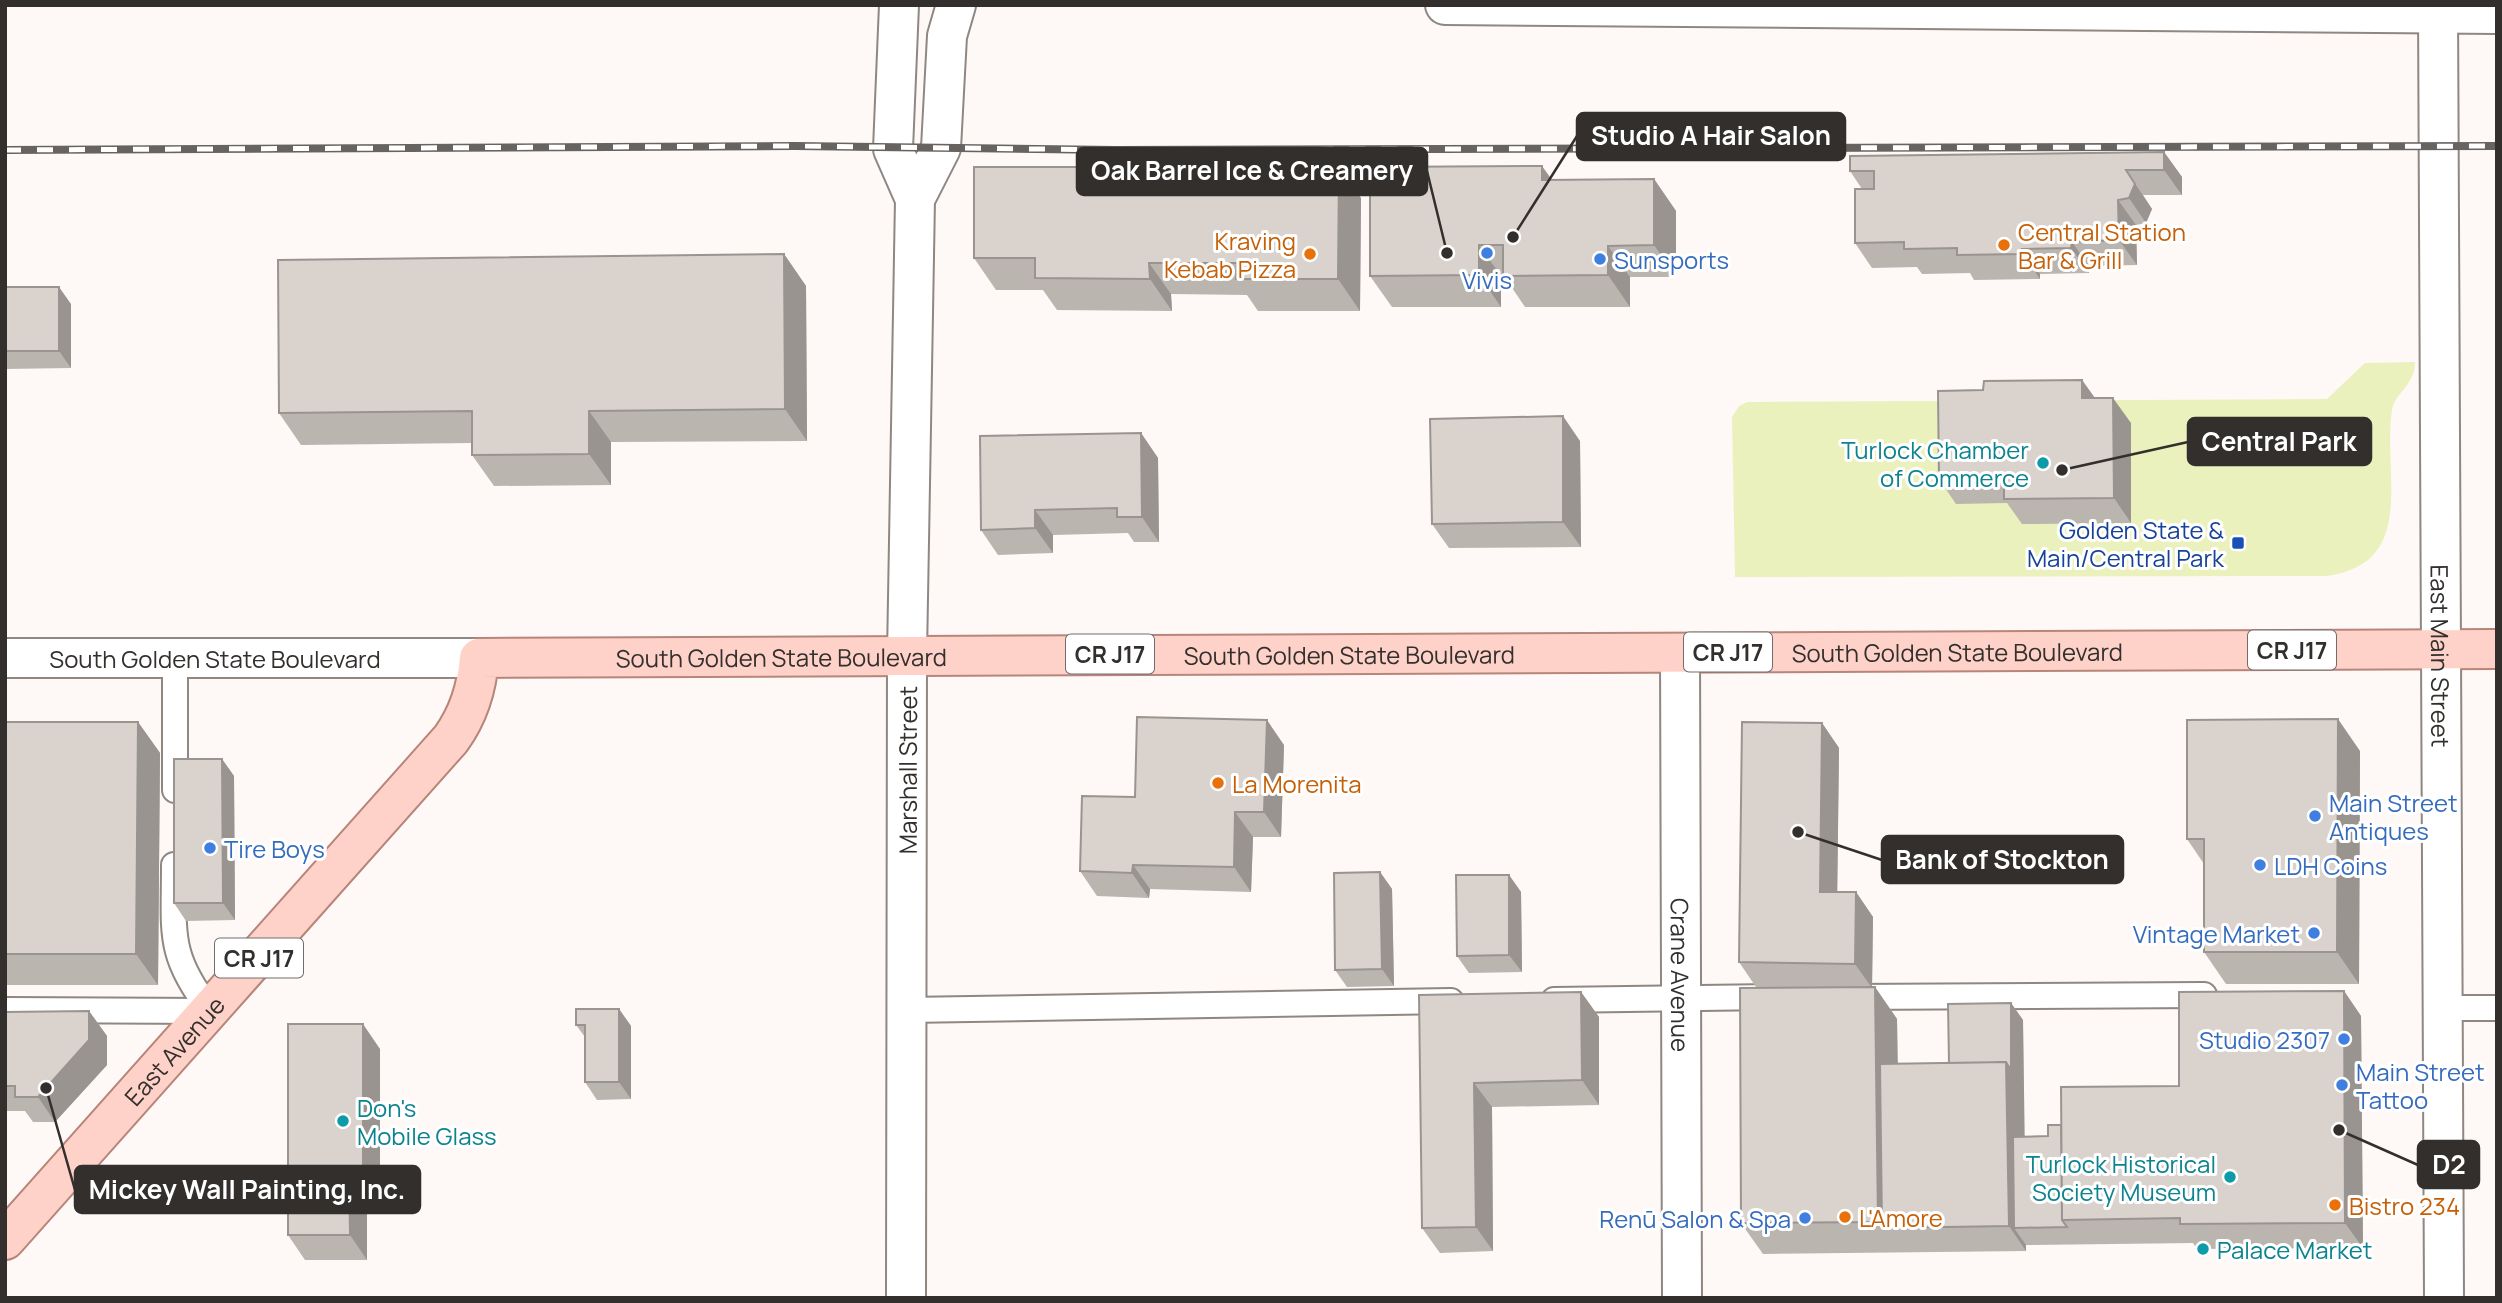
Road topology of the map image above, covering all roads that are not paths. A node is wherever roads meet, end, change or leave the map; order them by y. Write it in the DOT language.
graph roads {
  1 [pos="899,5"];
  2 [pos="956,5"];
  3 [pos="1446,5"];
  4 [pos="2038,8"];
  5 [pos="2438,10"];
  6 [pos="2497,14"];
  7 [pos="915,199"];
  8 [pos="2441,649"];
  9 [pos="2497,649"];
  10 [pos="1680,653"];
  11 [pos="907,655"];
  12 [pos="479,657"];
  13 [pos="5,658"];
  14 [pos="175,659"];
  15 [pos="174,811"];
  16 [pos="174,839"];
  17 [pos="2204,995"];
  18 [pos="1791,997"];
  19 [pos="1818,997"];
  20 [pos="1680,998"];
  21 [pos="1528,1000"];
  22 [pos="1473,1001"];
  23 [pos="2443,1008"];
  24 [pos="2497,1008"];
  25 [pos="5,1010"];
  26 [pos="907,1010"];
  27 [pos="211,1012"];
  28 [pos="5,1240"];
  29 [pos="906,1298"];
  30 [pos="1682,1298"];
  31 [pos="2444,1298"];
  1 -- 7 [label="street, Marshall Street"];
  2 -- 7 [label="street, Marshall Street"];
  3 -- 4 [label="street"];
  4 -- 5 [label="street"];
  5 -- 6 [label="street"];
  5 -- 8 [label="street, East Main Street"];
  7 -- 11 [label="street, Marshall Street"];
  8 -- 9 [label="main road, CR J17"];
  8 -- 10 [label="main road, South Golden State Boulevard / CR J17"];
  8 -- 23 [label="street, East Main Street"];
  10 -- 11 [label="main road, South Golden State Boulevard / CR J17"];
  10 -- 20 [label="street, Crane Avenue"];
  11 -- 12 [label="main road, South Golden State Boulevard / CR J17"];
  11 -- 26 [label="street, Marshall Street"];
  12 -- 14 [label="street, South Golden State Boulevard"];
  12 -- 27 [label="main road, East Avenue / CR J17"];
  13 -- 14 [label="street, South Golden State Boulevard"];
  14 -- 15 [label="lane"];
  16 -- 27 [label="lane"];
  17 -- 19 [label="lane"];
  18 -- 20 [label="lane"];
  20 -- 21 [label="lane"];
  20 -- 30 [label="street, Crane Avenue"];
  22 -- 26 [label="lane"];
  23 -- 24 [label="lane"];
  23 -- 31 [label="street, East Main Street"];
  25 -- 27 [label="lane"];
  26 -- 29 [label="street, Marshall Street"];
  27 -- 28 [label="main road, East Avenue / CR J17"];
}
